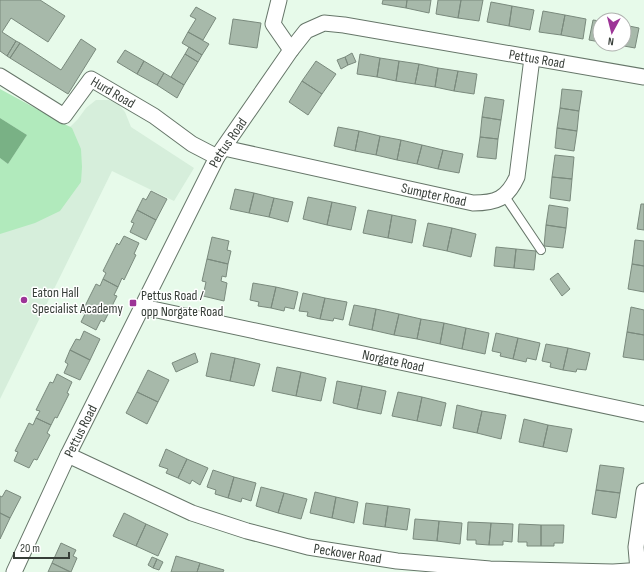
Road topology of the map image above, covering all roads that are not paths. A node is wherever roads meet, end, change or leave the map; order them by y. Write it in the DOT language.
graph roads {
  1 [pos="279,0"];
  2 [pos="291,50"];
  3 [pos="532,58"];
  4 [pos="0,76"];
  5 [pos="644,77"];
  6 [pos="220,153"];
  7 [pos="504,195"];
  8 [pos="541,250"];
  9 [pos="143,307"];
  10 [pos="644,414"];
  11 [pos="68,455"];
  12 [pos="644,491"];
  13 [pos="641,570"];
  14 [pos="14,572"];
  1 -- 2 [label="street"];
  2 -- 3 [label="street, Pettus Road"];
  2 -- 6 [label="street, Pettus Road"];
  3 -- 5 [label="street, Pettus Road"];
  3 -- 7 [label="street, Sumpter Road"];
  4 -- 6 [label="street, Hurd Road"];
  6 -- 7 [label="street, Sumpter Road"];
  6 -- 9 [label="street, Pettus Road"];
  7 -- 8 [label="lane"];
  9 -- 10 [label="street, Norgate Road"];
  9 -- 11 [label="street, Pettus Road"];
  11 -- 13 [label="street, Peckover Road"];
  11 -- 14 [label="street, Pettus Road"];
  12 -- 13 [label="street"];
}
